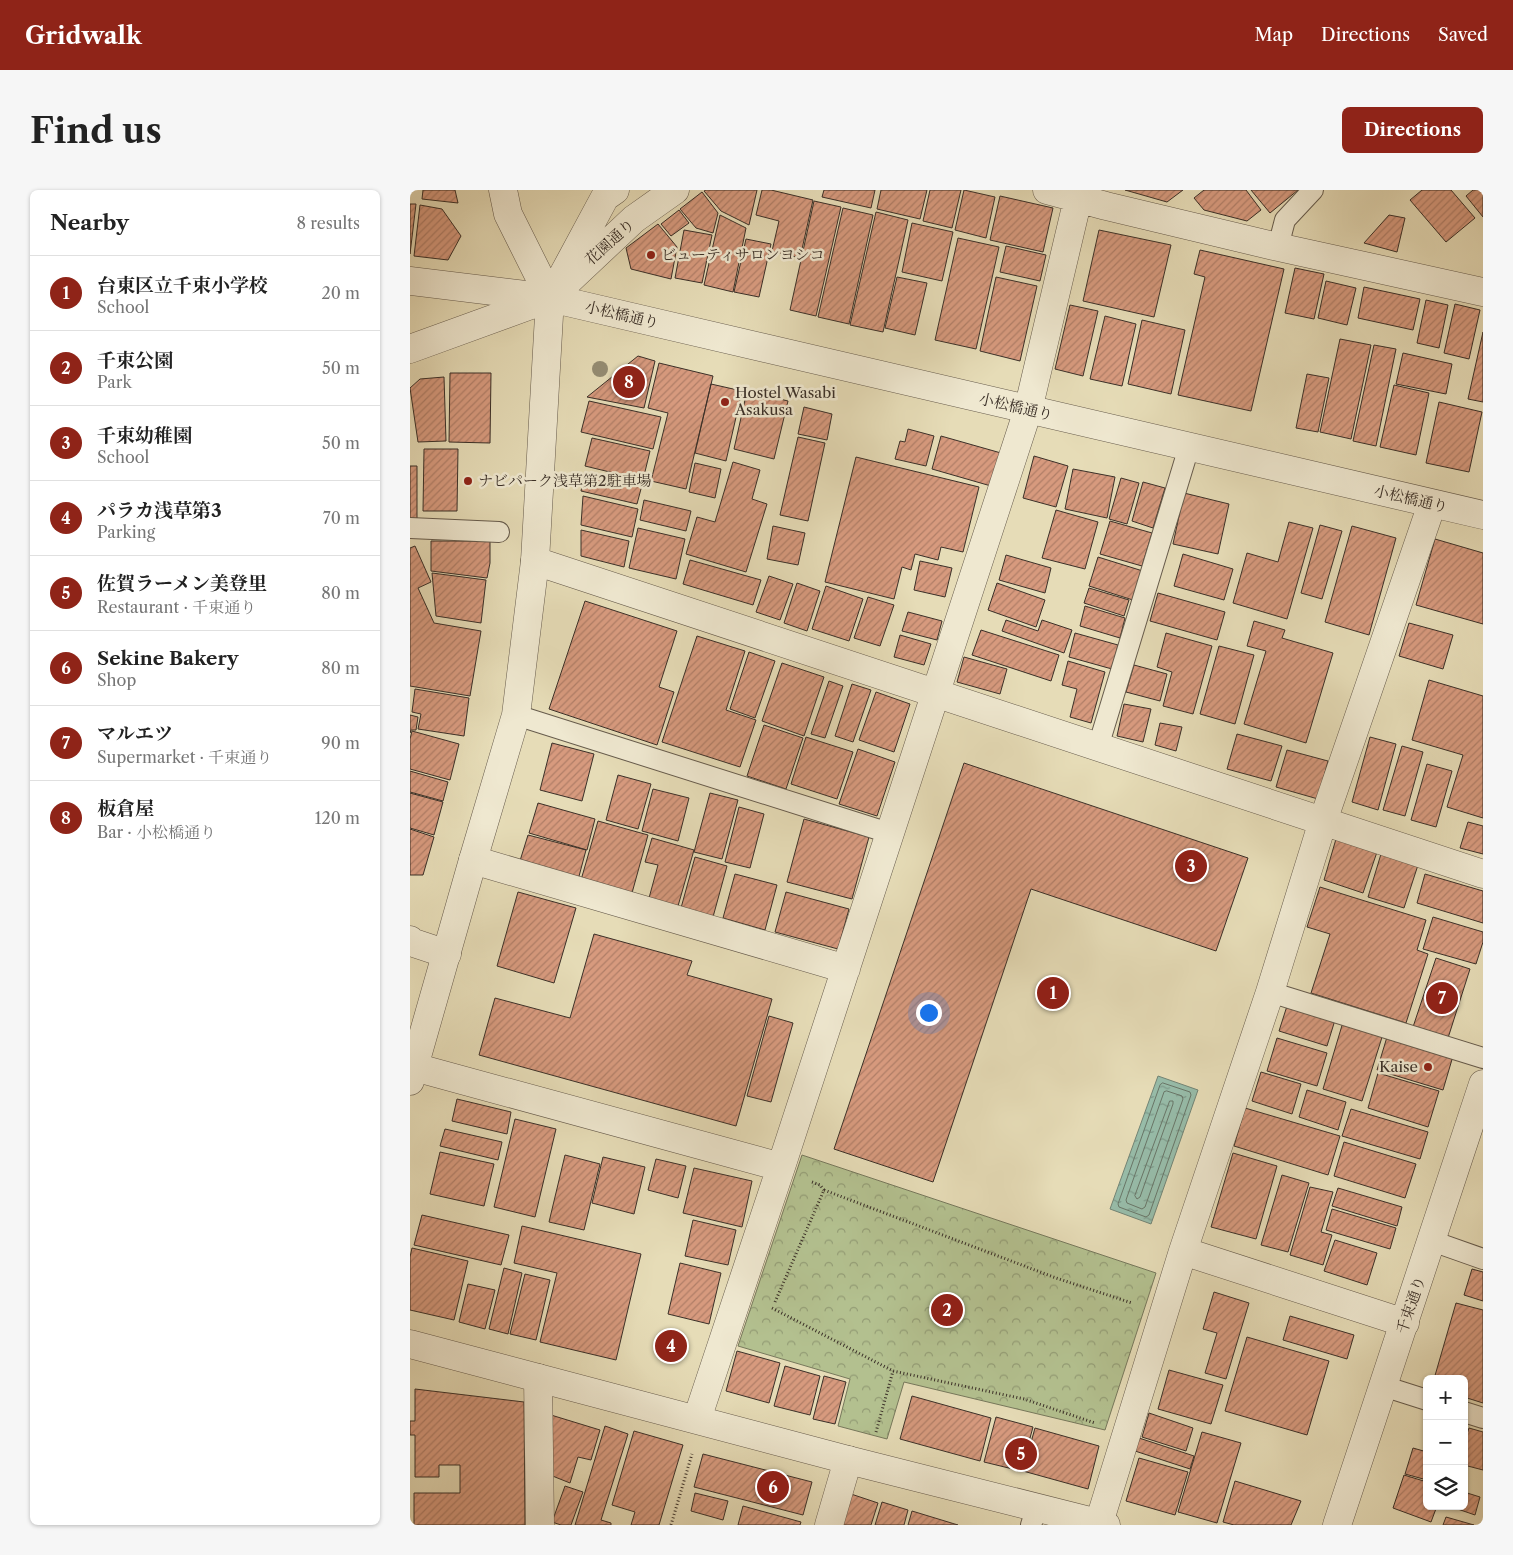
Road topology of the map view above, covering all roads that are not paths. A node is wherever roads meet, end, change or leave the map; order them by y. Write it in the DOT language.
graph roads {
  1 [pos="503,190"];
  2 [pos="615,190"];
  3 [pos="675,190"];
  4 [pos="1047,190"];
  5 [pos="1313,190"];
  6 [pos="1080,194"];
  7 [pos="1278,247"];
  8 [pos="410,281"];
  9 [pos="1483,292"];
  10 [pos="550,298"];
  11 [pos="410,349"];
  12 [pos="1028,410"];
  13 [pos="1189,447"];
  14 [pos="1432,504"];
  15 [pos="1483,515"];
  16 [pos="410,528"];
  17 [pos="499,532"];
  18 [pos="535,561"];
  19 [pos="934,693"];
  20 [pos="516,715"];
  21 [pos="1098,747"];
  22 [pos="1322,821"];
  23 [pos="889,833"];
  24 [pos="473,860"];
  25 [pos="1483,874"];
  26 [pos="410,940"];
  27 [pos="447,954"];
  28 [pos="846,969"];
  29 [pos="1270,992"];
  30 [pos="1483,1058"];
  31 [pos="412,1074"];
  32 [pos="1483,1084"];
  33 [pos="781,1167"];
  34 [pos="1432,1241"];
  35 [pos="1183,1251"];
  36 [pos="1483,1259"];
  37 [pos="1405,1323"];
  38 [pos="410,1344"];
  39 [pos="538,1378"];
  40 [pos="1383,1386"];
  41 [pos="1423,1399"];
  42 [pos="1468,1413"];
  43 [pos="1483,1418"];
  44 [pos="697,1419"];
  45 [pos="848,1460"];
  46 [pos="1034,1516"];
  47 [pos="1102,1524"];
  48 [pos="540,1525"];
  49 [pos="829,1525"];
  50 [pos="1337,1525"];
  1 -- 10 [label="street"];
  2 -- 10 [label="street, 花園通り"];
  3 -- 10 [label="street, 花園通り"];
  4 -- 6 [label="street"];
  5 -- 7 [label="lane"];
  6 -- 7 [label="street"];
  6 -- 12 [label="street"];
  7 -- 9 [label="street"];
  8 -- 10 [label="street, 小松橋通り"];
  10 -- 11 [label="street, 花園通り"];
  10 -- 12 [label="street, 小松橋通り"];
  10 -- 18 [label="street"];
  12 -- 13 [label="street, 小松橋通り"];
  12 -- 19 [label="street"];
  13 -- 14 [label="street, 小松橋通り"];
  13 -- 21 [label="lane"];
  14 -- 15 [label="street, 小松橋通り"];
  14 -- 22 [label="street"];
  16 -- 17 [label="lane"];
  18 -- 19 [label="street"];
  18 -- 20 [label="street"];
  19 -- 21 [label="street"];
  19 -- 23 [label="street"];
  20 -- 23 [label="lane"];
  20 -- 24 [label="street"];
  21 -- 22 [label="street"];
  22 -- 25 [label="street"];
  22 -- 29 [label="street"];
  23 -- 28 [label="street"];
  24 -- 27 [label="street"];
  24 -- 28 [label="street"];
  26 -- 27 [label="street"];
  27 -- 31 [label="street"];
  28 -- 33 [label="street"];
  29 -- 30 [label="lane"];
  29 -- 35 [label="street"];
  31 -- 33 [label="street"];
  32 -- 34 [label="street, 千束通り"];
  33 -- 44 [label="street"];
  34 -- 36 [label="lane"];
  34 -- 37 [label="street, 千束通り"];
  35 -- 37 [label="street"];
  35 -- 47 [label="street"];
  37 -- 40 [label="street, 千束通り"];
  38 -- 39 [label="street"];
  39 -- 44 [label="street"];
  39 -- 48 [label="street"];
  40 -- 41 [label="lane"];
  40 -- 50 [label="street, 千束通り"];
  42 -- 43 [label="lane"];
  44 -- 45 [label="street"];
  45 -- 46 [label="street"];
  45 -- 49 [label="street"];
  46 -- 47 [label="street"];
}
